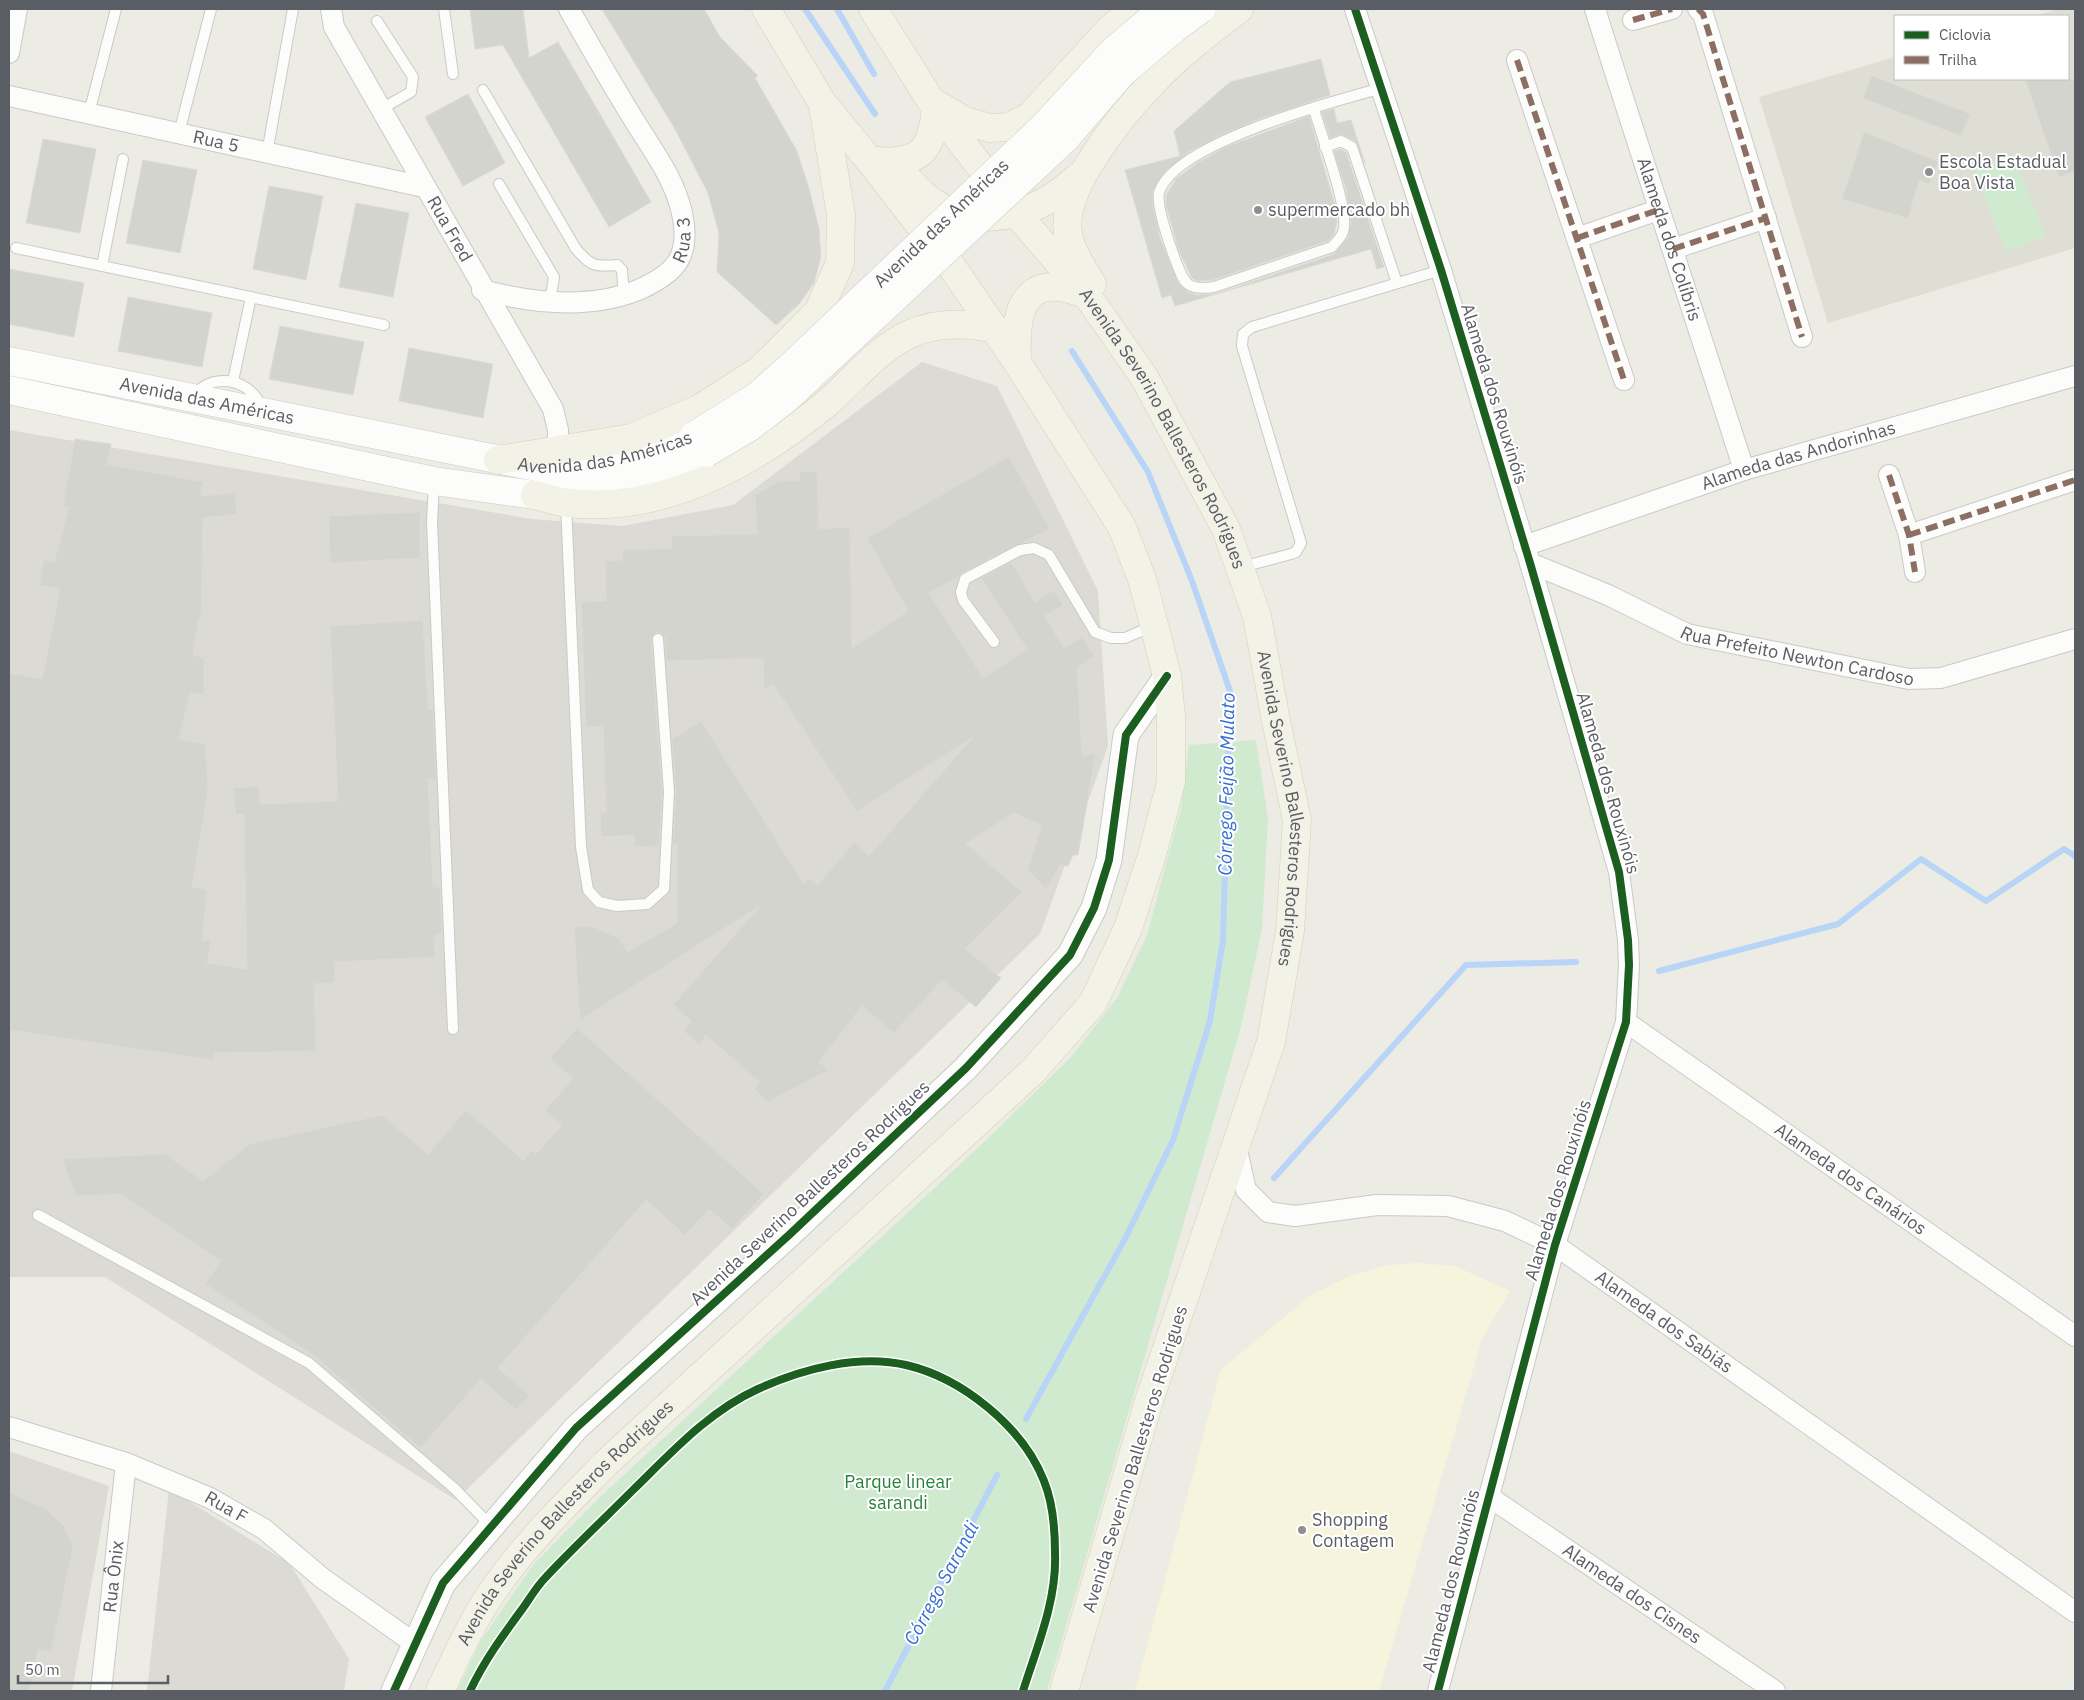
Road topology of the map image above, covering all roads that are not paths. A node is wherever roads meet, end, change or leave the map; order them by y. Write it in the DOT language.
graph roads {
  1 [pos="17,9"];
  2 [pos="116,9"];
  3 [pos="211,9"];
  4 [pos="292,9"];
  5 [pos="331,9"];
  6 [pos="444,9"];
  7 [pos="569,9"];
  8 [pos="766,9"];
  9 [pos="873,9"];
  10 [pos="1163,9"];
  11 [pos="1201,9"];
  12 [pos="1239,9"];
  13 [pos="1355,9"];
  14 [pos="1595,9"];
  15 [pos="1672,9"];
  16 [pos="1698,9"];
  17 [pos="1131,10"];
  18 [pos="1633,20"];
  19 [pos="377,21"];
  20 [pos="9,53"];
  21 [pos="1517,60"];
  22 [pos="453,74"];
  23 [pos="1382,88"];
  24 [pos="483,90"];
  25 [pos="9,96"];
  26 [pos="823,104"];
  27 [pos="934,105"];
  28 [pos="381,109"];
  29 [pos="1314,109"];
  30 [pos="89,113"];
  31 [pos="179,133"];
  32 [pos="1325,147"];
  33 [pos="267,152"];
  34 [pos="124,159"];
  35 [pos="881,162"];
  36 [pos="1082,174"];
  37 [pos="500,184"];
  38 [pos="424,187"];
  39 [pos="1658,210"];
  40 [pos="1015,212"];
  41 [pos="1766,218"];
  42 [pos="1577,238"];
  43 [pos="16,248"];
  44 [pos="1673,249"];
  45 [pos="102,266"];
  46 [pos="1441,270"];
  47 [pos="1397,283"];
  48 [pos="482,290"];
  49 [pos="1086,294"];
  50 [pos="624,296"];
  51 [pos="251,297"];
  52 [pos="550,302"];
  53 [pos="384,325"];
  54 [pos="995,329"];
  55 [pos="1802,337"];
  56 [pos="9,361"];
  57 [pos="1018,362"];
  58 [pos="2075,376"];
  59 [pos="1144,377"];
  60 [pos="1624,380"];
  61 [pos="233,382"];
  62 [pos="9,390"];
  63 [pos="191,398"];
  64 [pos="264,413"];
  65 [pos="700,444"];
  66 [pos="558,452"];
  67 [pos="498,460"];
  68 [pos="1744,470"];
  69 [pos="1889,475"];
  70 [pos="2075,480"];
  71 [pos="434,481"];
  72 [pos="535,495"];
  73 [pos="566,503"];
  74 [pos="1908,535"];
  75 [pos="1527,554"];
  76 [pos="1241,567"];
  77 [pos="1915,572"];
  78 [pos="1154,626"];
  79 [pos="658,639"];
  80 [pos="2075,639"];
  81 [pos="994,642"];
  82 [pos="1167,676"];
  83 [pos="1626,1022"];
  84 [pos="453,1029"];
  85 [pos="1236,1146"];
  86 [pos="38,1216"];
  87 [pos="1555,1244"];
  88 [pos="2075,1336"];
  89 [pos="9,1426"];
  90 [pos="126,1463"];
  91 [pos="1488,1496"];
  92 [pos="492,1526"];
  93 [pos="2075,1612"];
  94 [pos="414,1643"];
  95 [pos="101,1691"];
  96 [pos="394,1691"];
  97 [pos="440,1691"];
  98 [pos="1064,1691"];
  99 [pos="1438,1691"];
  100 [pos="1775,1691"];
  1 -- 20 [label="street"];
  2 -- 30 [label="lane"];
  3 -- 31 [label="lane"];
  4 -- 33 [label="lane"];
  5 -- 28 [label="street, Rua Fred"];
  6 -- 22 [label="lane"];
  7 -- 50 [label="street, Rua 3"];
  8 -- 26 [label="main road, Avenida Severino Ballesteros Rodrigues"];
  9 -- 27 [label="main road, Avenida Severino Ballesteros Rodrigues"];
  10 -- 65 [label="main road, Avenida das Américas, bridge"];
  11 -- 65 [label="main road, bridge"];
  12 -- 36 [label="main road"];
  13 -- 23 [label="street, Alameda dos Rouxinóis"];
  14 -- 39 [label="street, Alameda dos Colíbris"];
  15 -- 18 [label="street"];
  16 -- 41 [label="street"];
  17 -- 27 [label="main road"];
  19 -- 28 [label="lane"];
  21 -- 42 [label="street"];
  23 -- 29 [label="lane"];
  23 -- 46 [label="street, Alameda dos Rouxinóis"];
  24 -- 50 [label="lane"];
  25 -- 30 [label="street, Rua 5"];
  26 -- 35 [label="main road, Avenida Severino Ballesteros Rodrigues"];
  26 -- 66 [label="main road"];
  27 -- 35 [label="main road"];
  27 -- 40 [label="main road, Avenida Severino Ballesteros Rodrigues"];
  28 -- 38 [label="street, Rua Fred"];
  29 -- 32 [label="lane"];
  29 -- 32 [label="lane"];
  30 -- 31 [label="street, Rua 5"];
  31 -- 33 [label="street, Rua 5"];
  32 -- 47 [label="lane"];
  33 -- 38 [label="street, Rua 5"];
  34 -- 45 [label="lane"];
  35 -- 40 [label="main road"];
  35 -- 54 [label="main road, Avenida Severino Ballesteros Rodrigues"];
  36 -- 40 [label="main road"];
  36 -- 59 [label="main road"];
  37 -- 52 [label="lane"];
  38 -- 48 [label="street, Rua Fred"];
  39 -- 42 [label="street"];
  39 -- 44 [label="street, Alameda dos Colíbris"];
  40 -- 49 [label="main road, Avenida Severino Ballesteros Rodrigues"];
  41 -- 44 [label="street"];
  41 -- 55 [label="street"];
  42 -- 60 [label="street"];
  43 -- 45 [label="lane"];
  44 -- 68 [label="street, Alameda dos Colíbris"];
  45 -- 51 [label="lane"];
  46 -- 47 [label="lane"];
  46 -- 75 [label="street, Alameda dos Rouxinóis"];
  47 -- 76 [label="lane"];
  48 -- 52 [label="street, Rua 3"];
  48 -- 66 [label="street, Rua Fred"];
  49 -- 57 [label="main road"];
  49 -- 59 [label="main road, Avenida Severino Ballesteros Rodrigues"];
  50 -- 52 [label="street, Rua 3"];
  51 -- 53 [label="lane"];
  51 -- 61 [label="lane"];
  54 -- 57 [label="main road, Avenida Severino Ballesteros Rodrigues"];
  54 -- 73 [label="main road"];
  56 -- 63 [label="main road, Avenida das Américas"];
  57 -- 78 [label="main road, Avenida Severino Ballesteros Rodrigues"];
  58 -- 68 [label="street, Alameda das Andorinhas"];
  59 -- 76 [label="main road, Avenida Severino Ballesteros Rodrigues"];
  61 -- 63 [label="lane"];
  61 -- 64 [label="lane"];
  62 -- 71 [label="main road, Avenida das Américas"];
  63 -- 64 [label="main road, Avenida das Américas"];
  64 -- 67 [label="main road, Avenida das Américas"];
  65 -- 67 [label="main road, Avenida das Américas"];
  65 -- 72 [label="main road, Avenida das Américas"];
  66 -- 67 [label="main road"];
  68 -- 75 [label="street, Alameda das Andorinhas"];
  69 -- 74 [label="street"];
  70 -- 74 [label="street"];
  71 -- 72 [label="main road, Avenida das Américas"];
  71 -- 84 [label="lane"];
  72 -- 73 [label="main road"];
  73 -- 79 [label="lane"];
  74 -- 77 [label="street"];
  75 -- 80 [label="street, Rua Prefeito Newton Cardoso"];
  75 -- 83 [label="street, Alameda dos Rouxinóis"];
  76 -- 85 [label="main road, Avenida Severino Ballesteros Rodrigues"];
  78 -- 81 [label="lane"];
  78 -- 82 [label="main road, Avenida Severino Ballesteros Rodrigues"];
  82 -- 92 [label="street, Avenida Severino Ballesteros Rodrigues"];
  82 -- 97 [label="main road, Avenida Severino Ballesteros Rodrigues"];
  83 -- 87 [label="street, Alameda dos Rouxinóis"];
  83 -- 88 [label="street, Alameda dos Canários"];
  85 -- 87 [label="street, Alameda dos Sabiás"];
  85 -- 98 [label="main road, Avenida Severino Ballesteros Rodrigues"];
  86 -- 92 [label="lane"];
  87 -- 91 [label="street, Alameda dos Rouxinóis"];
  87 -- 93 [label="street, Alameda dos Sabiás"];
  89 -- 90 [label="street, Rua F"];
  90 -- 94 [label="street, Rua F"];
  90 -- 95 [label="street, Rua Ônix"];
  91 -- 99 [label="street, Alameda dos Rouxinóis"];
  91 -- 100 [label="street, Alameda dos Cisnes"];
  92 -- 94 [label="street, Avenida Severino Ballesteros Rodrigues"];
  94 -- 96 [label="street, Avenida Severino Ballesteros Rodrigues"];
}
